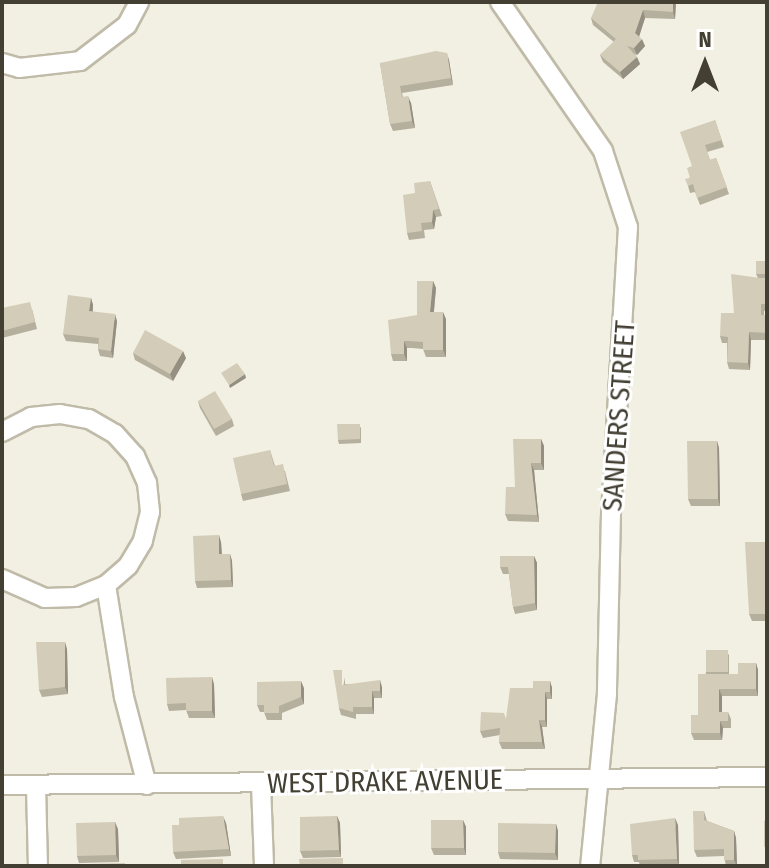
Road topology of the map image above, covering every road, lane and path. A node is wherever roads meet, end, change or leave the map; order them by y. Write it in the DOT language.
graph roads {
  1 [pos="139,2"];
  2 [pos="500,2"];
  3 [pos="2,63"];
  4 [pos="2,432"];
  5 [pos="2,579"];
  6 [pos="106,585"];
  7 [pos="767,777"];
  8 [pos="599,779"];
  9 [pos="261,784"];
  10 [pos="2,785"];
  11 [pos="147,785"];
  12 [pos="36,786"];
  13 [pos="38,866"];
  14 [pos="264,866"];
  15 [pos="590,866"];
  1 -- 3 [label="street"];
  2 -- 8 [label="street, SANDERS STREET"];
  4 -- 6 [label="street"];
  5 -- 6 [label="street"];
  6 -- 11 [label="street"];
  7 -- 8 [label="street, WEST DRAKE AVENUE"];
  8 -- 9 [label="street, WEST DRAKE AVENUE"];
  8 -- 15 [label="street, SANDERS STREET"];
  9 -- 11 [label="street, WEST DRAKE AVENUE"];
  9 -- 14 [label="street"];
  10 -- 12 [label="street, WEST DRAKE AVENUE"];
  11 -- 12 [label="street, WEST DRAKE AVENUE"];
  12 -- 13 [label="street"];
}
